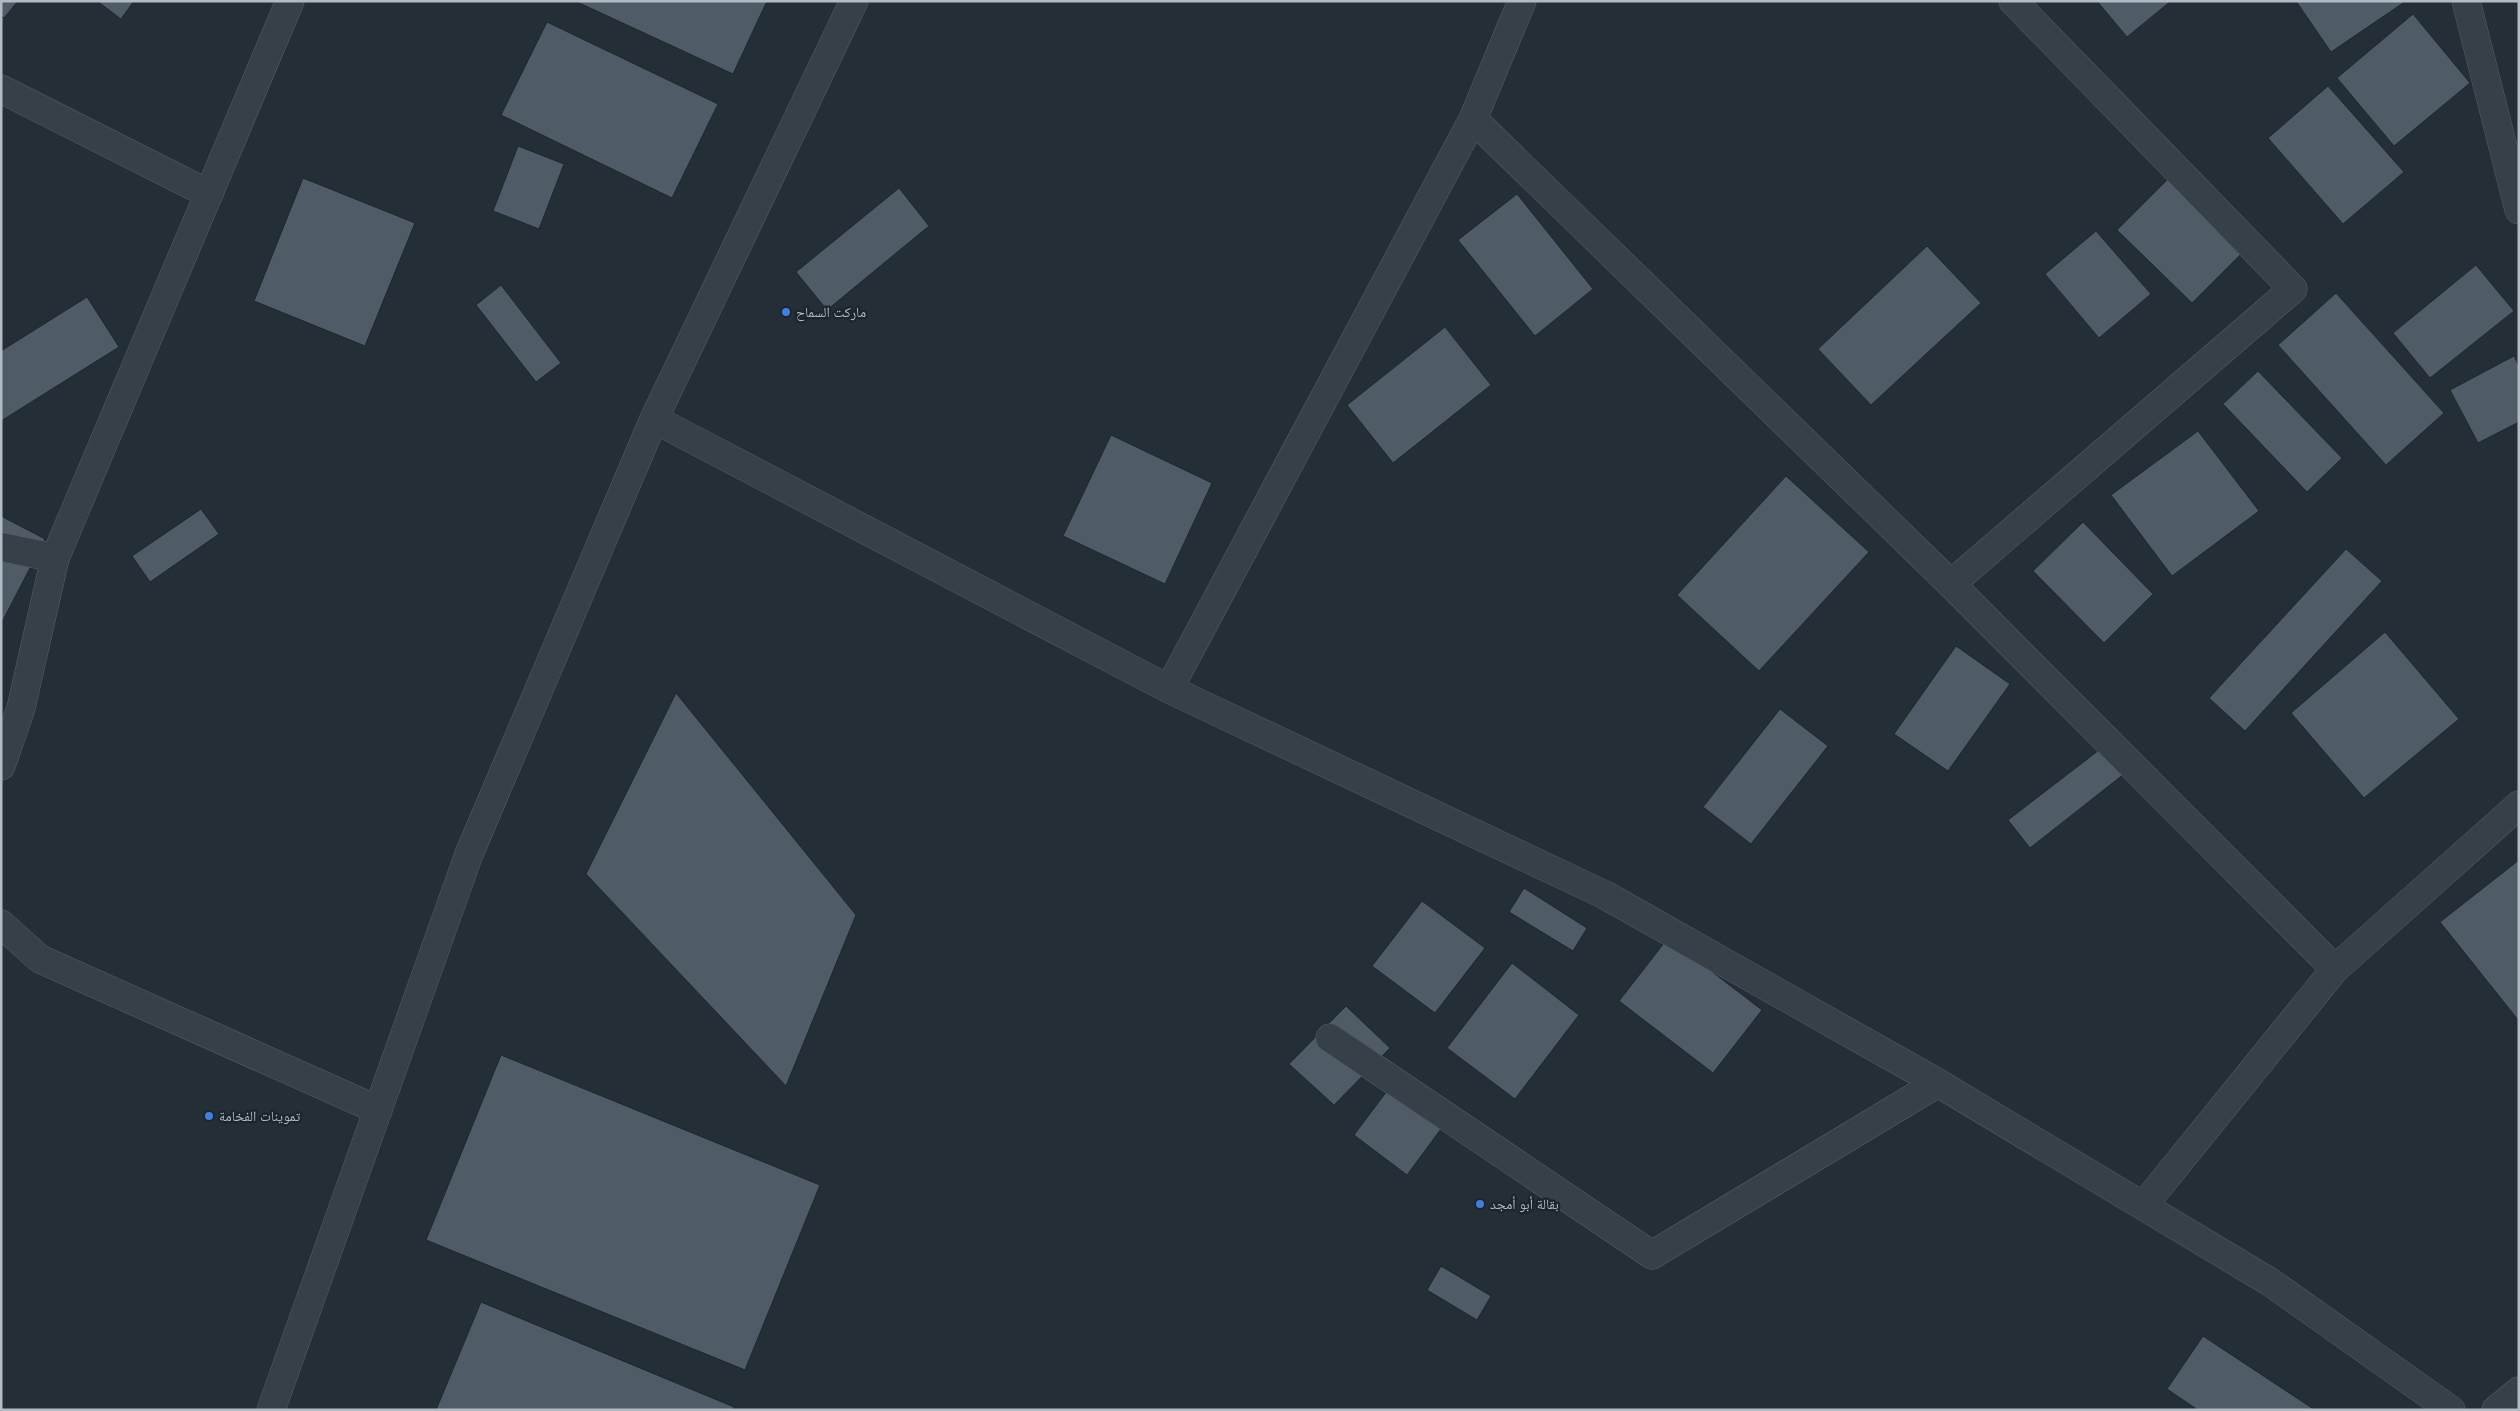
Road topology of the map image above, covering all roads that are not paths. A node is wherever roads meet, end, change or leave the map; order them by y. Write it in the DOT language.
graph roads {
  1 [pos="290,1"];
  2 [pos="854,1"];
  3 [pos="1522,1"];
  4 [pos="2013,1"];
  5 [pos="2466,1"];
  6 [pos="1,89"];
  7 [pos="1473,119"];
  8 [pos="209,194"];
  9 [pos="2519,210"];
  10 [pos="654,419"];
  11 [pos="1,547"];
  12 [pos="55,558"];
  13 [pos="1951,584"];
  14 [pos="1169,688"];
  15 [pos="1,766"];
  16 [pos="2519,805"];
  17 [pos="1,924"];
  18 [pos="2335,969"];
  19 [pos="1330,1038"];
  20 [pos="1938,1083"];
  21 [pos="378,1110"];
  22 [pos="2144,1205"];
  23 [pos="2519,1391"];
  24 [pos="271,1410"];
  25 [pos="2451,1410"];
  26 [pos="2496,1410"];
  1 -- 8 [label="street"];
  2 -- 10 [label="street"];
  3 -- 7 [label="street"];
  4 -- 13 [label="street"];
  5 -- 9 [label="street"];
  6 -- 8 [label="street"];
  7 -- 13 [label="street"];
  7 -- 14 [label="street"];
  8 -- 12 [label="street"];
  10 -- 14 [label="street"];
  10 -- 21 [label="street"];
  11 -- 12 [label="street"];
  12 -- 15 [label="street"];
  13 -- 18 [label="street"];
  14 -- 20 [label="street"];
  16 -- 18 [label="street"];
  17 -- 21 [label="street"];
  18 -- 22 [label="street"];
  19 -- 20 [label="street"];
  20 -- 22 [label="street"];
  21 -- 24 [label="street"];
  22 -- 25 [label="street"];
  23 -- 26 [label="street"];
}
